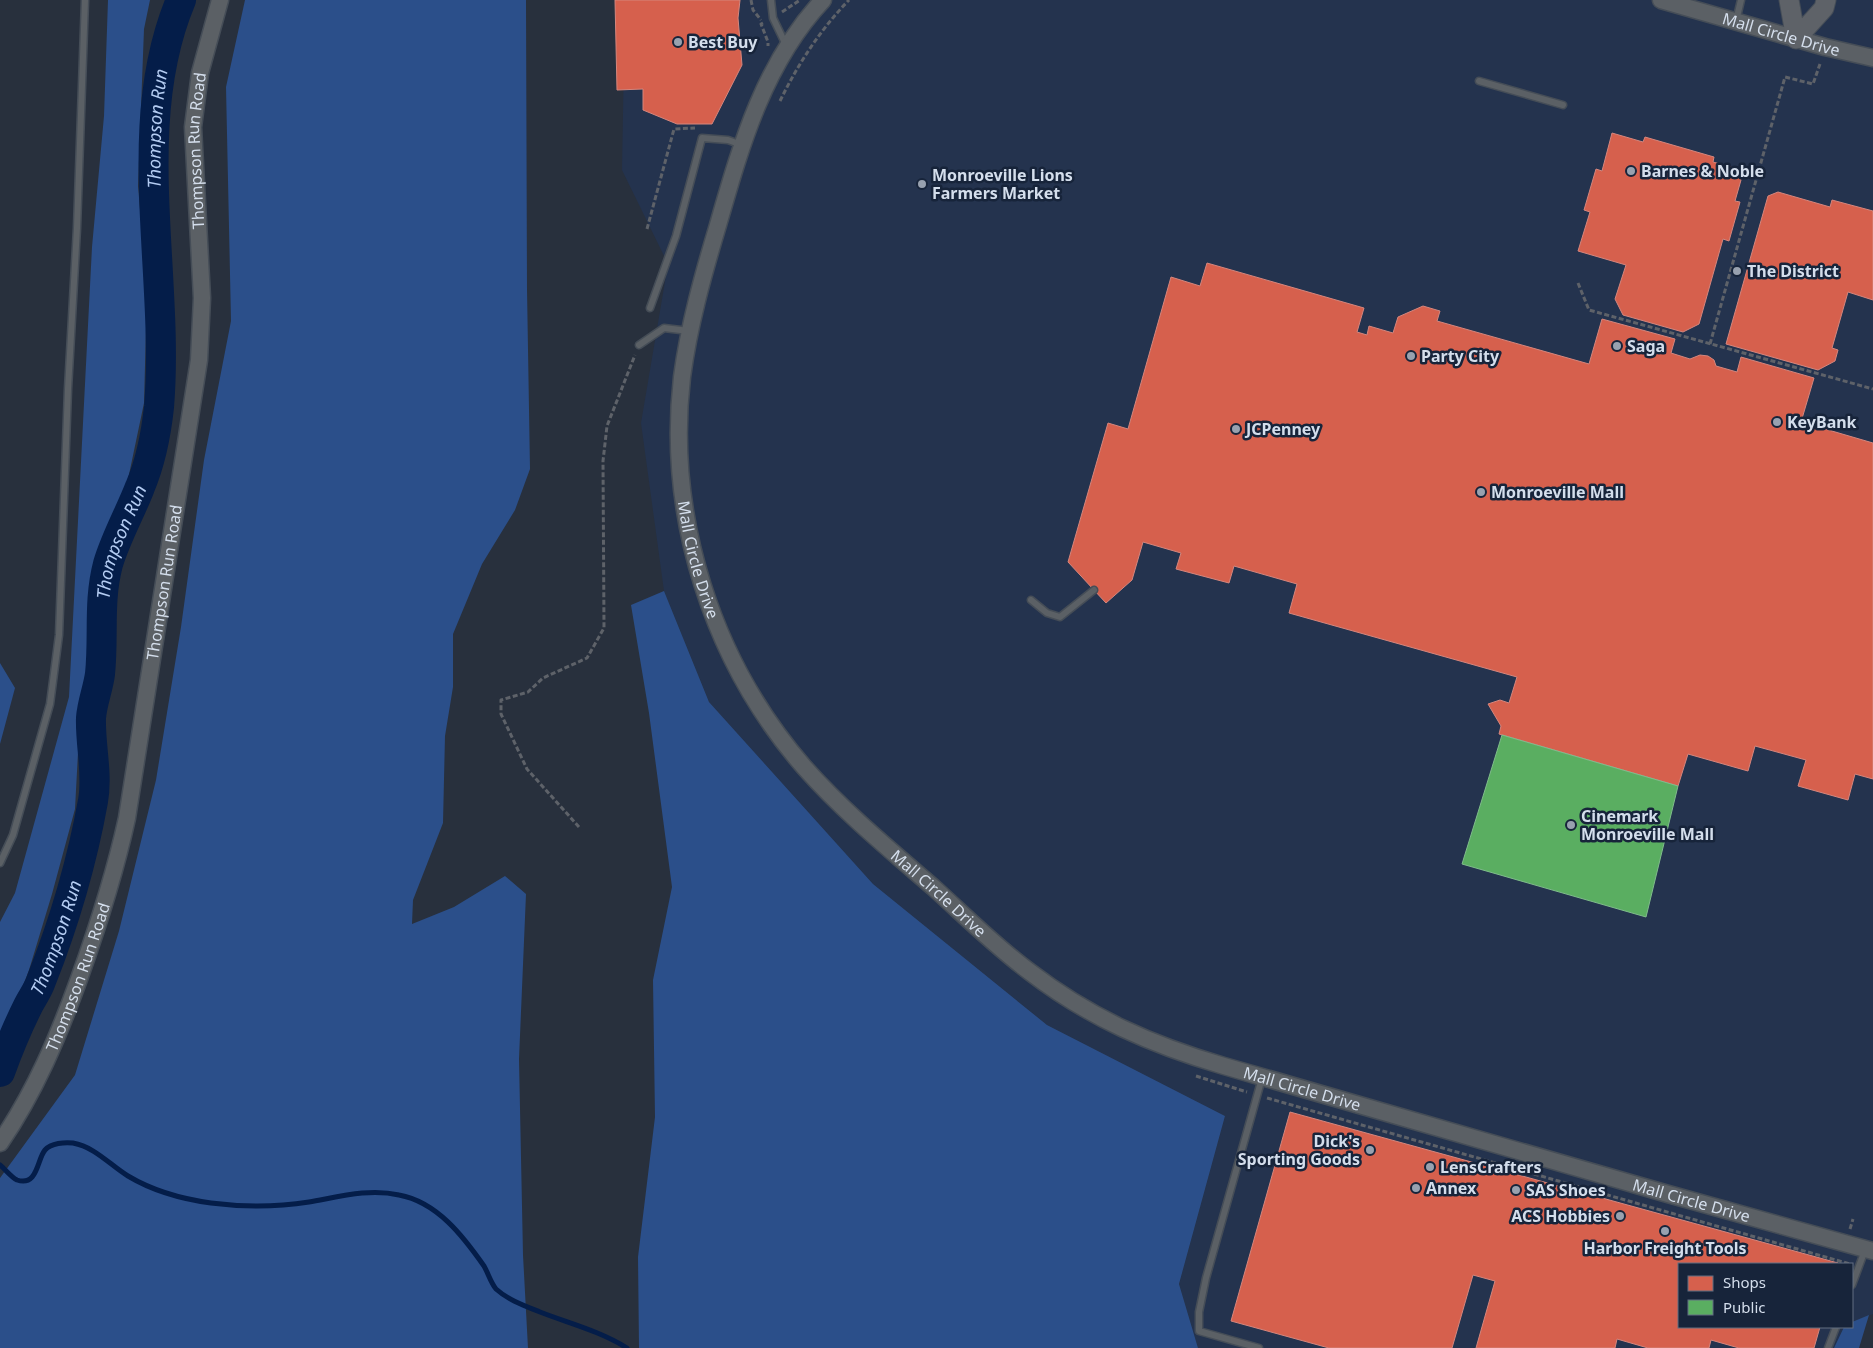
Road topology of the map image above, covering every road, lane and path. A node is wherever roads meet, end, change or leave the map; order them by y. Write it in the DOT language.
graph roads {
  1 [pos="85,0"];
  2 [pos="220,0"];
  3 [pos="750,0"];
  4 [pos="771,0"];
  5 [pos="800,0"];
  6 [pos="823,0"];
  7 [pos="849,0"];
  8 [pos="1660,0"];
  9 [pos="1741,0"];
  10 [pos="1789,0"];
  11 [pos="1826,0"];
  12 [pos="773,18"];
  13 [pos="764,22"];
  14 [pos="1736,22"];
  15 [pos="1796,39"];
  16 [pos="788,48"];
  17 [pos="766,54"];
  18 [pos="1873,58"];
  19 [pos="1820,64"];
  20 [pos="1479,81"];
  21 [pos="780,101"];
  22 [pos="1563,106"];
  23 [pos="703,128"];
  24 [pos="742,145"];
  25 [pos="647,229"];
  26 [pos="1578,283"];
  27 [pos="650,308"];
  28 [pos="690,332"];
  29 [pos="1710,344"];
  30 [pos="639,345"];
  31 [pos="1873,389"];
  32 [pos="1094,590"];
  33 [pos="1031,600"];
  34 [pos="579,827"];
  35 [pos="0,863"];
  36 [pos="1194,1076"];
  37 [pos="1262,1077"];
  38 [pos="1257,1095"];
  39 [pos="0,1143"];
  40 [pos="1869,1250"];
  41 [pos="1846,1263"];
  42 [pos="1853,1283"];
  43 [pos="1836,1328"];
  44 [pos="1259,1348"];
  45 [pos="1828,1348"];
  1 -- 35 [label="lane"];
  2 -- 39 [label="street, Thompson Run Road"];
  3 -- 13 [label="path"];
  4 -- 12 [label="lane"];
  5 -- 12 [label="path"];
  6 -- 16 [label="street, Mall Circle Drive"];
  7 -- 21 [label="path"];
  8 -- 14 [label="street, Mall Circle Drive"];
  9 -- 14 [label="lane"];
  10 -- 15 [label="main road"];
  11 -- 15 [label="main road"];
  12 -- 13 [label="path"];
  12 -- 16 [label="lane"];
  13 -- 17 [label="path"];
  14 -- 15 [label="street, Mall Circle Drive"];
  15 -- 18 [label="street, Mall Circle Drive"];
  16 -- 24 [label="street, Mall Circle Drive"];
  19 -- 29 [label="path"];
  20 -- 22 [label="lane"];
  23 -- 25 [label="path"];
  24 -- 27 [label="lane"];
  24 -- 28 [label="street, Mall Circle Drive"];
  26 -- 29 [label="path"];
  28 -- 30 [label="lane"];
  28 -- 37 [label="street, Mall Circle Drive"];
  29 -- 31 [label="path"];
  30 -- 34 [label="path"];
  32 -- 33 [label="lane"];
  36 -- 38 [label="path"];
  37 -- 38 [label="lane"];
  37 -- 40 [label="street, Mall Circle Drive"];
  38 -- 41 [label="path"];
  38 -- 44 [label="lane"];
  40 -- 42 [label="lane"];
  43 -- 45 [label="lane"];
}
